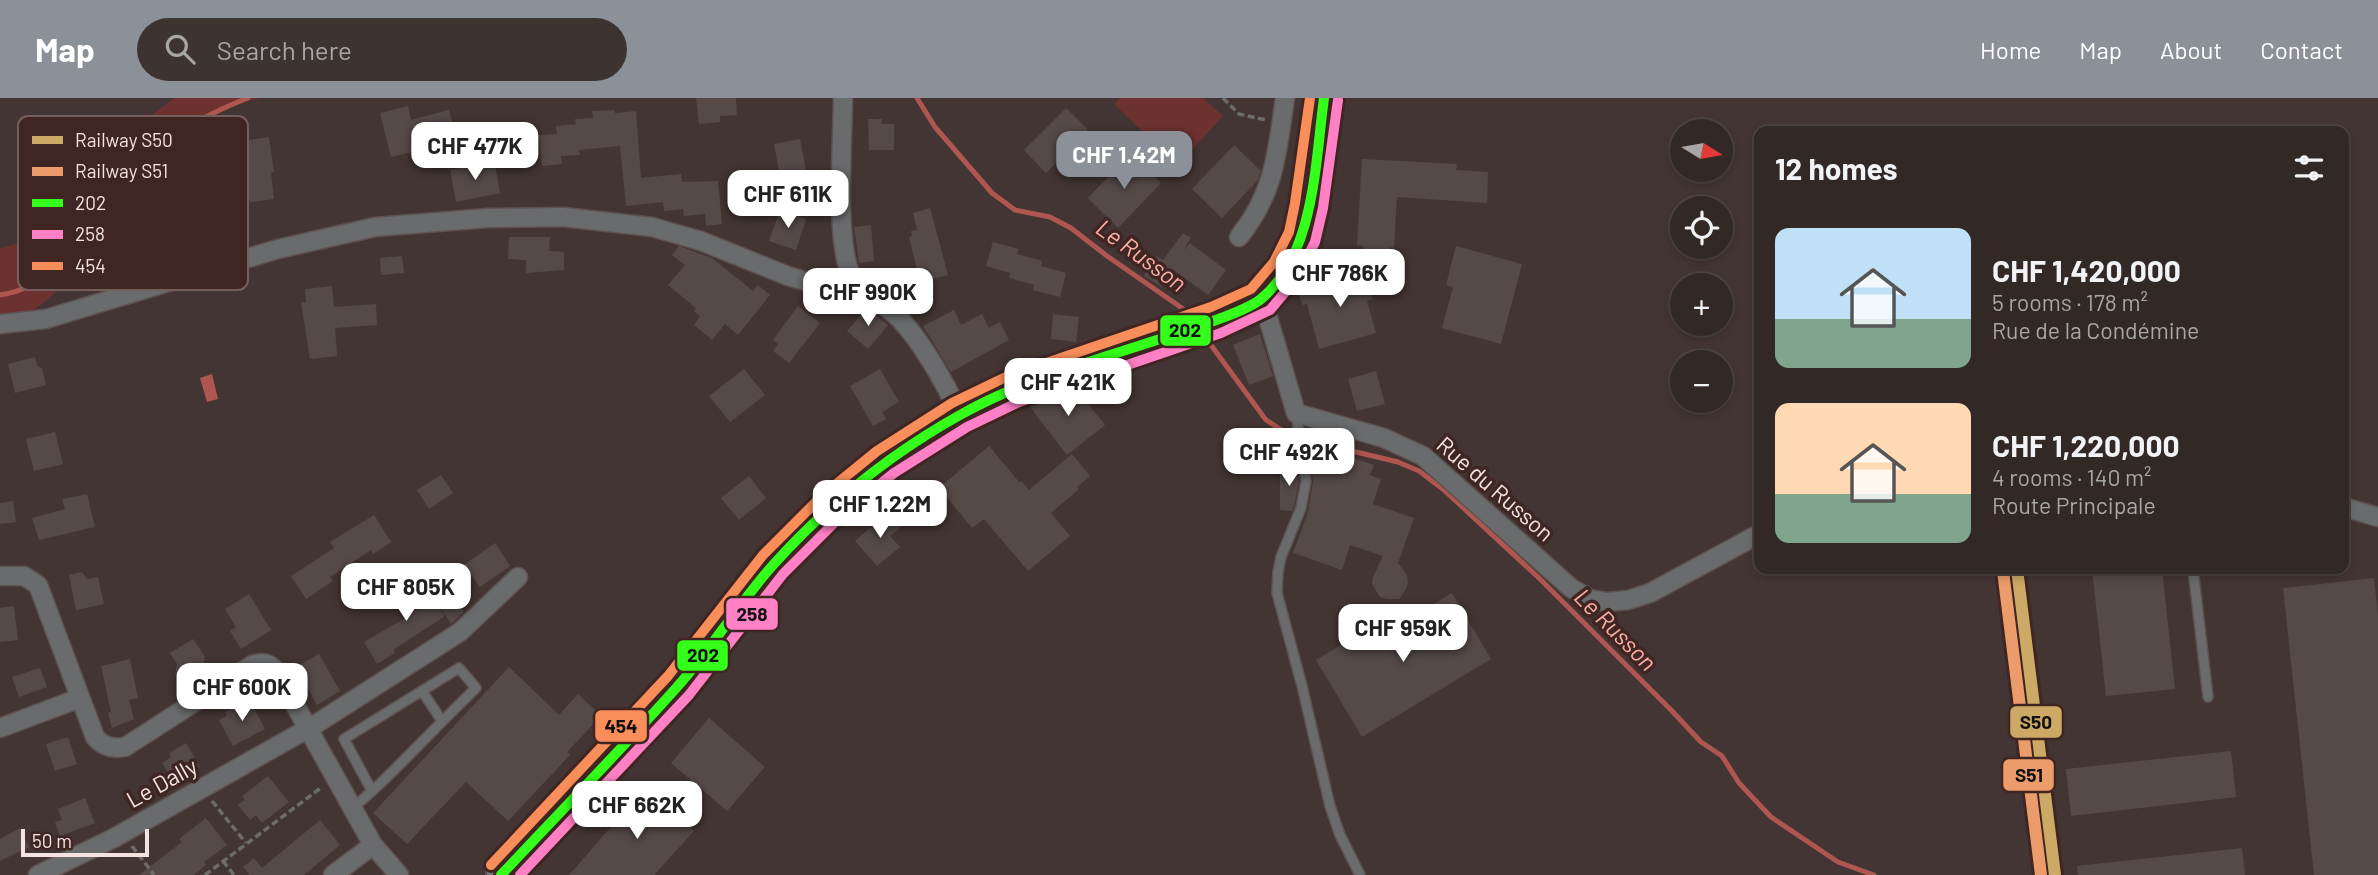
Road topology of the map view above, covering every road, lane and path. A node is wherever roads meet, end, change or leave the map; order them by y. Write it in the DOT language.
graph roads {
  1 [pos="843,98"];
  2 [pos="1223,98"];
  3 [pos="1285,98"];
  4 [pos="1324,98"];
  5 [pos="1282,122"];
  6 [pos="1239,237"];
  7 [pos="248,258"];
  8 [pos="853,278"];
  9 [pos="141,290"];
  10 [pos="1260,300"];
  11 [pos="0,324"];
  12 [pos="1296,413"];
  13 [pos="960,415"];
  14 [pos="2349,509"];
  15 [pos="2378,517"];
  16 [pos="1754,537"];
  17 [pos="2194,574"];
  18 [pos="0,576"];
  19 [pos="518,577"];
  20 [pos="422,691"];
  21 [pos="2208,697"];
  22 [pos="80,698"];
  23 [pos="442,721"];
  24 [pos="0,728"];
  25 [pos="307,728"];
  26 [pos="335,778"];
  27 [pos="203,789"];
  28 [pos="372,791"];
  29 [pos="352,808"];
  30 [pos="123,833"];
  31 [pos="246,843"];
  32 [pos="373,845"];
  33 [pos="223,860"];
  34 [pos="38,875"];
  35 [pos="154,875"];
  36 [pos="205,875"];
  37 [pos="234,875"];
  38 [pos="333,875"];
  39 [pos="399,875"];
  40 [pos="501,875"];
  41 [pos="1360,875"];
  1 -- 8 [label="street"];
  2 -- 5 [label="path"];
  3 -- 5 [label="street"];
  4 -- 10 [label="main road"];
  5 -- 6 [label="street"];
  7 -- 8 [label="street"];
  8 -- 13 [label="street"];
  9 -- 11 [label="street"];
  10 -- 12 [label="street"];
  10 -- 13 [label="main road"];
  12 -- 16 [label="street, Rue du Russon"];
  12 -- 41 [label="lane"];
  13 -- 40 [label="main road"];
  14 -- 15 [label="street"];
  17 -- 21 [label="lane"];
  18 -- 22 [label="street"];
  19 -- 25 [label="street, Le Dally"];
  20 -- 23 [label="lane"];
  20 -- 23 [label="lane"];
  20 -- 28 [label="lane"];
  22 -- 24 [label="street"];
  22 -- 25 [label="street"];
  23 -- 28 [label="lane"];
  25 -- 26 [label="street"];
  25 -- 27 [label="street, Le Dally"];
  26 -- 29 [label="street"];
  26 -- 31 [label="path"];
  27 -- 30 [label="street, Le Dally"];
  27 -- 31 [label="path"];
  28 -- 29 [label="lane"];
  29 -- 32 [label="street"];
  30 -- 34 [label="street, Le Dally"];
  30 -- 35 [label="path"];
  31 -- 33 [label="path"];
  32 -- 38 [label="street"];
  32 -- 39 [label="street"];
  33 -- 36 [label="path"];
  33 -- 37 [label="path"];
}
